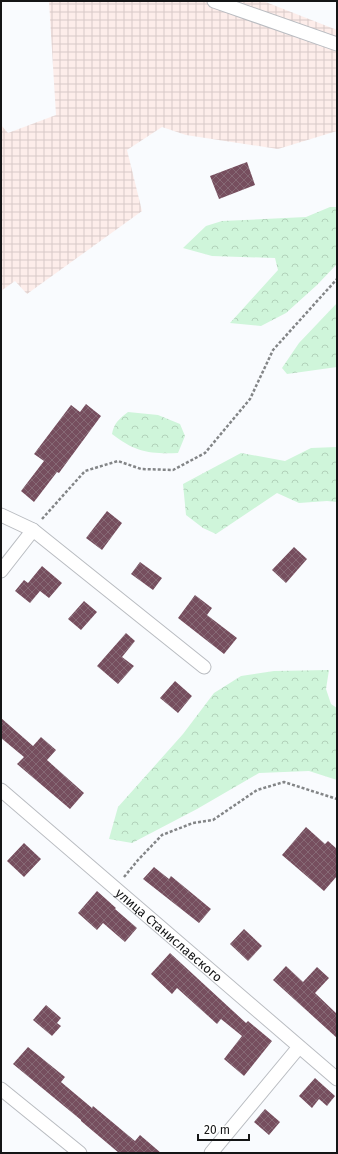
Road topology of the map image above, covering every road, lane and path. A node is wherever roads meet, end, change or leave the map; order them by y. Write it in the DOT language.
graph roads {
  1 [pos="214,1"];
  2 [pos="337,44"];
  3 [pos="337,279"];
  4 [pos="1,515"];
  5 [pos="33,530"];
  6 [pos="1,571"];
  7 [pos="204,667"];
  8 [pos="1,790"];
  9 [pos="337,799"];
  10 [pos="114,888"];
  11 [pos="299,1047"];
  12 [pos="337,1079"];
  13 [pos="1,1089"];
  14 [pos="80,1153"];
  15 [pos="211,1153"];
  1 -- 2 [label="street"];
  3 -- 5 [label="path"];
  4 -- 5 [label="street"];
  5 -- 6 [label="street"];
  5 -- 7 [label="street"];
  8 -- 10 [label="street, улица Станиславского"];
  9 -- 10 [label="path"];
  10 -- 11 [label="street, улица Станиславского"];
  11 -- 12 [label="street, улица Станиславского"];
  11 -- 15 [label="street"];
  13 -- 14 [label="street"];
}
